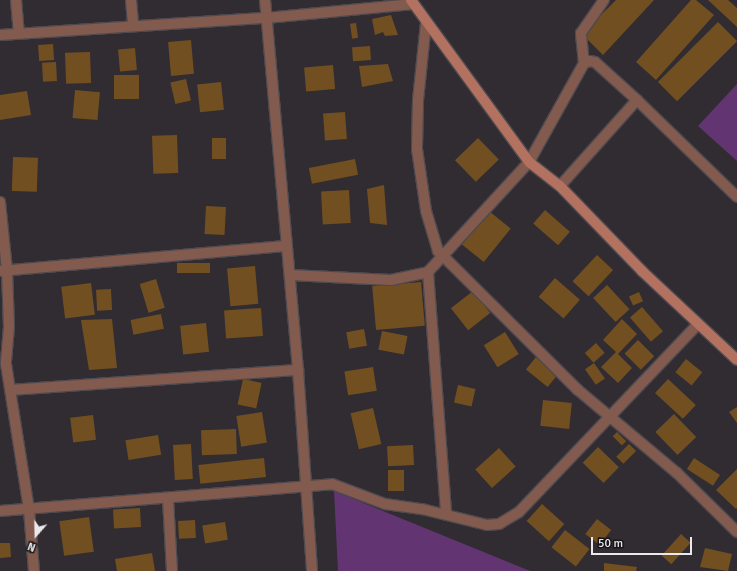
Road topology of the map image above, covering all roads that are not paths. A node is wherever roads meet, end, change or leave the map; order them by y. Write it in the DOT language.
graph roads {
  1 [pos="16,0"];
  2 [pos="131,0"];
  3 [pos="265,0"];
  4 [pos="604,0"];
  5 [pos="412,2"];
  6 [pos="266,18"];
  7 [pos="426,23"];
  8 [pos="133,25"];
  9 [pos="19,33"];
  10 [pos="0,35"];
  11 [pos="584,63"];
  12 [pos="637,100"];
  13 [pos="529,162"];
  14 [pos="560,186"];
  15 [pos="737,197"];
  16 [pos="0,202"];
  17 [pos="285,246"];
  18 [pos="443,259"];
  19 [pos="4,271"];
  20 [pos="428,272"];
  21 [pos="290,274"];
  22 [pos="698,324"];
  23 [pos="737,360"];
  24 [pos="298,370"];
  25 [pos="11,390"];
  26 [pos="613,417"];
  27 [pos="305,488"];
  28 [pos="168,499"];
  29 [pos="29,510"];
  30 [pos="0,511"];
  31 [pos="446,514"];
  32 [pos="737,532"];
  33 [pos="34,571"];
  34 [pos="172,571"];
  35 [pos="312,571"];
  1 -- 9 [label="street"];
  2 -- 8 [label="street"];
  3 -- 6 [label="street"];
  4 -- 11 [label="street"];
  5 -- 6 [label="street"];
  5 -- 7 [label="street"];
  6 -- 8 [label="street"];
  6 -- 17 [label="street"];
  7 -- 13 [label="street"];
  7 -- 18 [label="street"];
  8 -- 9 [label="street"];
  9 -- 10 [label="street"];
  11 -- 12 [label="street"];
  11 -- 13 [label="street"];
  12 -- 14 [label="street"];
  12 -- 15 [label="street"];
  13 -- 14 [label="street"];
  13 -- 18 [label="street"];
  14 -- 22 [label="street"];
  16 -- 19 [label="street"];
  17 -- 19 [label="street"];
  17 -- 21 [label="street"];
  18 -- 20 [label="street"];
  18 -- 26 [label="street"];
  19 -- 25 [label="street"];
  20 -- 21 [label="street"];
  20 -- 31 [label="street"];
  21 -- 24 [label="street"];
  22 -- 23 [label="street"];
  22 -- 26 [label="street"];
  24 -- 25 [label="street"];
  24 -- 27 [label="street"];
  25 -- 29 [label="street"];
  26 -- 31 [label="street"];
  26 -- 32 [label="street"];
  27 -- 28 [label="street"];
  27 -- 31 [label="street"];
  27 -- 35 [label="street"];
  28 -- 29 [label="street"];
  28 -- 34 [label="street"];
  29 -- 30 [label="street"];
  29 -- 33 [label="street"];
}
